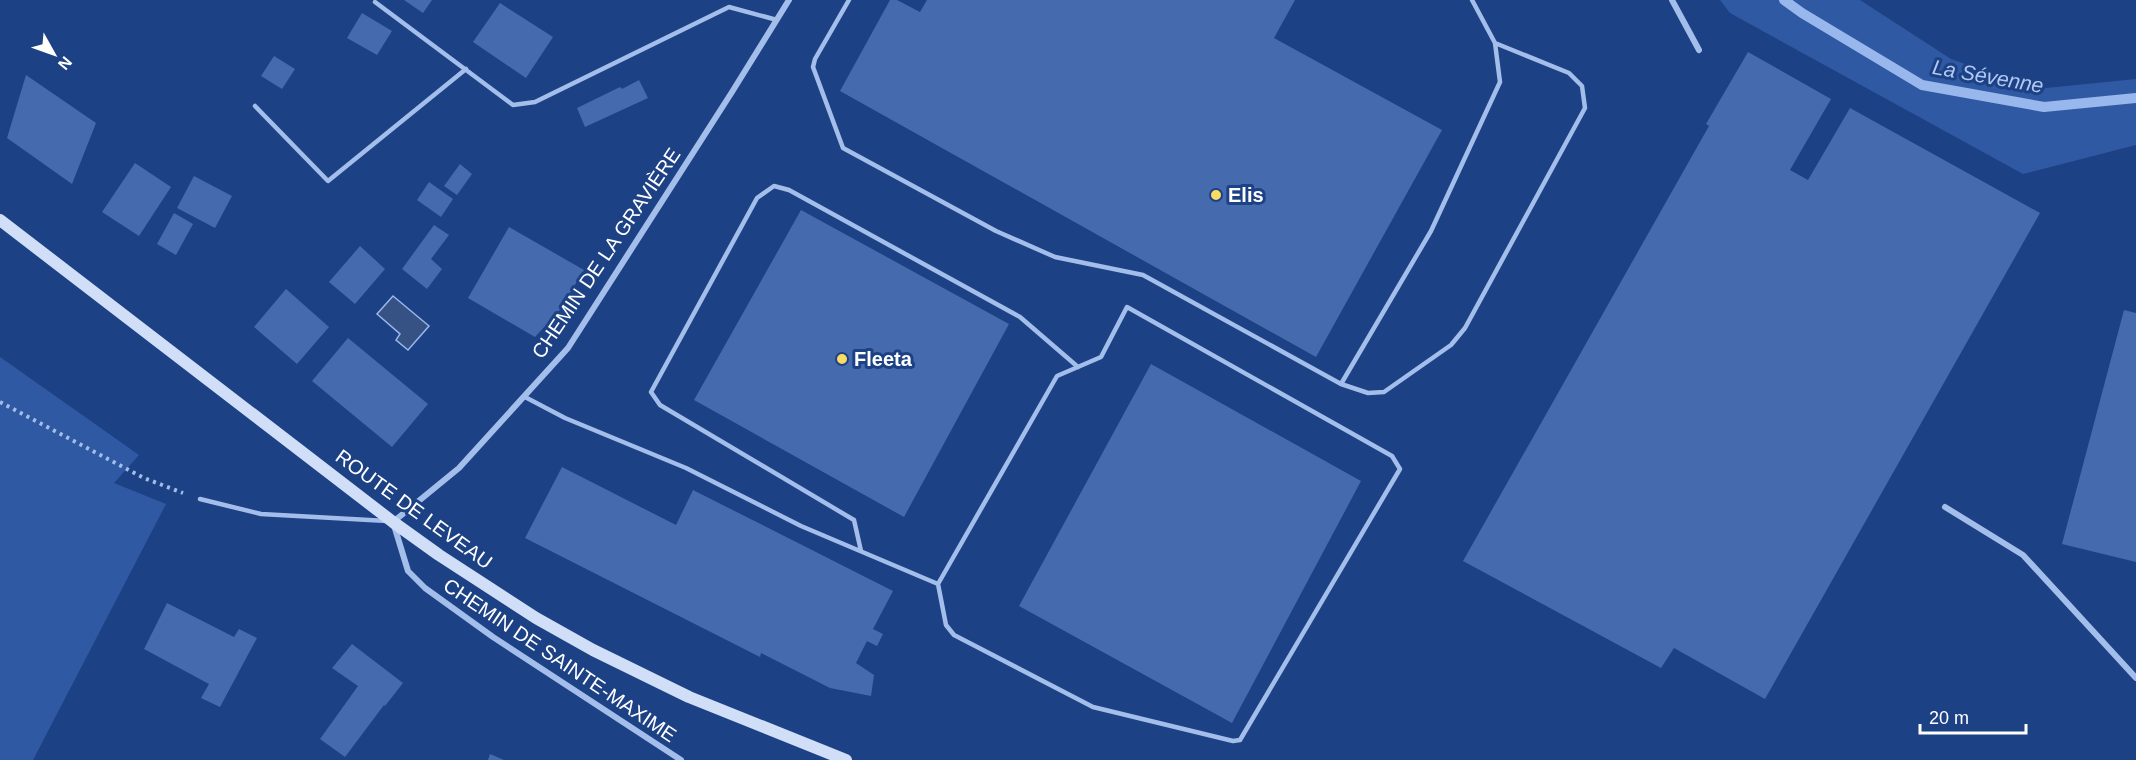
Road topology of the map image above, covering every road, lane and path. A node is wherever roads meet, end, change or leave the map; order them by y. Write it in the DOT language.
graph roads {
  1 [pos="789,0"];
  2 [pos="849,0"];
  3 [pos="1472,0"];
  4 [pos="1672,0"];
  5 [pos="375,2"];
  6 [pos="777,20"];
  7 [pos="1495,44"];
  8 [pos="1699,50"];
  9 [pos="466,69"];
  10 [pos="255,106"];
  11 [pos="0,220"];
  12 [pos="1078,367"];
  13 [pos="1341,384"];
  14 [pos="525,397"];
  15 [pos="0,402"];
  16 [pos="200,499"];
  17 [pos="1945,507"];
  18 [pos="393,522"];
  19 [pos="861,551"];
  20 [pos="938,584"];
  21 [pos="2136,678"];
  22 [pos="681,760"];
  23 [pos="846,760"];
  1 -- 6 [label="street, CHEMIN DE LA GRAVIÈRE"];
  2 -- 13 [label="lane"];
  3 -- 7 [label="lane"];
  4 -- 8 [label="street"];
  5 -- 9 [label="lane"];
  6 -- 9 [label="lane"];
  6 -- 14 [label="street, CHEMIN DE LA GRAVIÈRE"];
  7 -- 13 [label="lane"];
  7 -- 13 [label="lane"];
  9 -- 10 [label="lane"];
  11 -- 18 [label="street, ROUTE DE LEVEAU"];
  12 -- 19 [label="lane"];
  12 -- 20 [label="lane"];
  12 -- 20 [label="lane"];
  14 -- 18 [label="street, CHEMIN DE LA GRAVIÈRE"];
  14 -- 19 [label="lane"];
  15 -- 16 [label="path"];
  16 -- 18 [label="lane"];
  17 -- 21 [label="street"];
  18 -- 22 [label="street, CHEMIN DE SAINTE-MAXIME"];
  18 -- 23 [label="street, ROUTE DE LEVEAU"];
  19 -- 20 [label="lane"];
}
